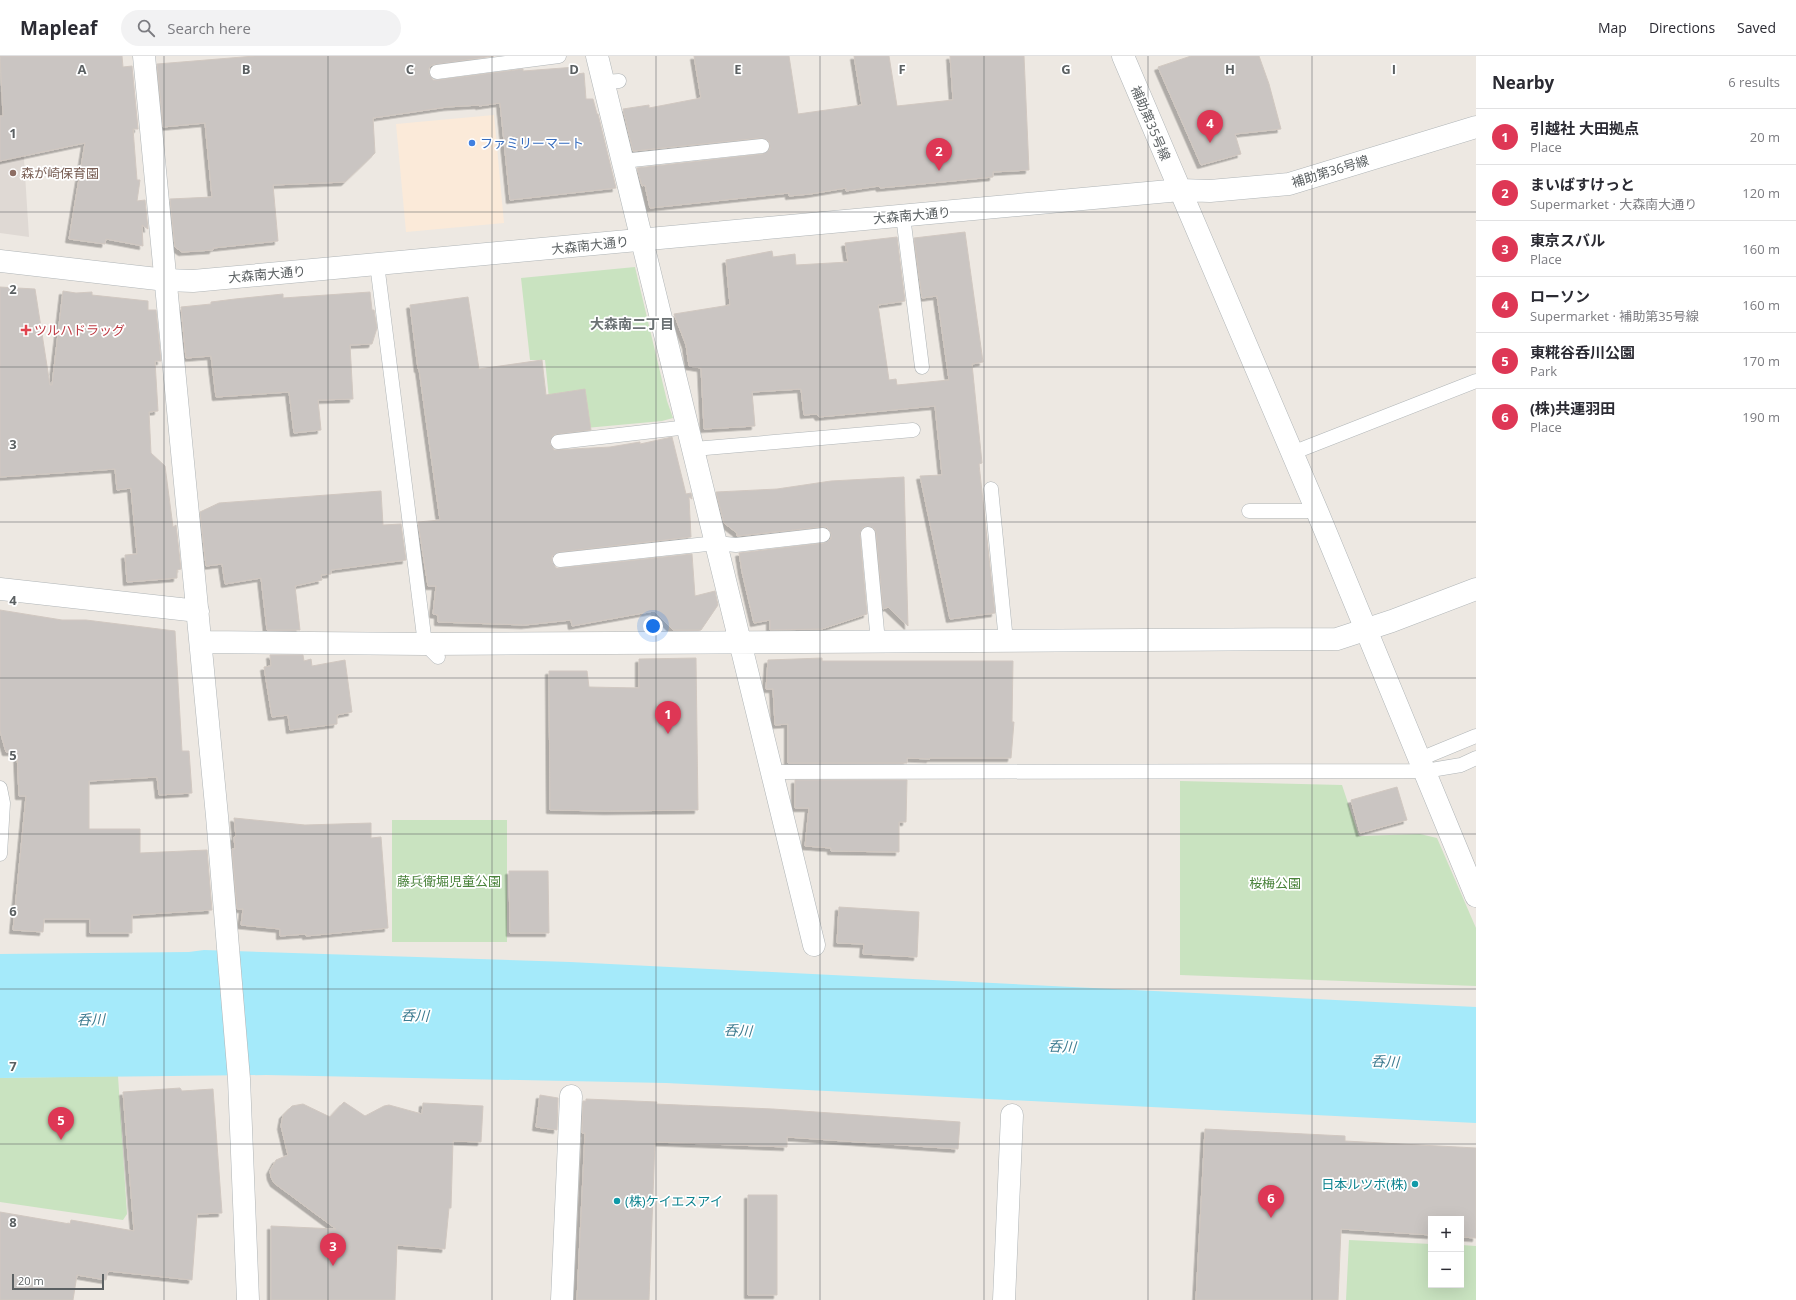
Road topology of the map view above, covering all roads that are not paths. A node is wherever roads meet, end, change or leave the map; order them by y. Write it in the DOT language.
graph roads {
  1 [pos="144,56"];
  2 [pos="559,56"];
  3 [pos="597,56"];
  4 [pos="1123,56"];
  5 [pos="437,72"];
  6 [pos="1476,127"];
  7 [pos="762,146"];
  8 [pos="623,161"];
  9 [pos="1180,190"];
  10 [pos="903,216"];
  11 [pos="642,239"];
  12 [pos="0,261"];
  13 [pos="377,264"];
  14 [pos="166,280"];
  15 [pos="922,367"];
  16 [pos="1476,381"];
  17 [pos="688,427"];
  18 [pos="913,430"];
  19 [pos="558,442"];
  20 [pos="694,449"];
  21 [pos="1292,453"];
  22 [pos="991,489"];
  23 [pos="1249,511"];
  24 [pos="1317,511"];
  25 [pos="868,534"];
  26 [pos="823,535"];
  27 [pos="716,544"];
  28 [pos="560,560"];
  29 [pos="0,589"];
  30 [pos="1476,589"];
  31 [pos="198,611"];
  32 [pos="1367,629"];
  33 [pos="1006,641"];
  34 [pos="201,642"];
  35 [pos="740,642"];
  36 [pos="878,642"];
  37 [pos="432,651"];
  38 [pos="1476,736"];
  39 [pos="1476,758"];
  40 [pos="1423,765"];
  41 [pos="771,772"];
  42 [pos="0,788"];
  43 [pos="0,854"];
  44 [pos="1476,896"];
  45 [pos="814,945"];
  46 [pos="571,1096"];
  47 [pos="1012,1114"];
  48 [pos="248,1300"];
  49 [pos="562,1300"];
  50 [pos="1004,1300"];
  1 -- 14 [label="street"];
  2 -- 5 [label="lane"];
  3 -- 8 [label="street"];
  4 -- 9 [label="street, 補助第35号線"];
  6 -- 9 [label="street, 補助第36号線"];
  7 -- 8 [label="lane"];
  8 -- 11 [label="street"];
  9 -- 10 [label="street, 大森南大通り"];
  9 -- 21 [label="street, 補助第35号線"];
  10 -- 11 [label="street, 大森南大通り"];
  10 -- 15 [label="lane"];
  11 -- 13 [label="street, 大森南大通り"];
  11 -- 17 [label="street"];
  12 -- 14 [label="street, 大森南大通り"];
  13 -- 14 [label="street, 大森南大通り"];
  13 -- 37 [label="lane"];
  14 -- 31 [label="street"];
  16 -- 21 [label="lane"];
  17 -- 19 [label="lane"];
  17 -- 20 [label="street"];
  18 -- 20 [label="lane"];
  20 -- 27 [label="street"];
  21 -- 24 [label="street, 補助第35号線"];
  22 -- 33 [label="lane"];
  23 -- 24 [label="lane"];
  24 -- 32 [label="street, 補助第35号線"];
  25 -- 36 [label="lane"];
  26 -- 27 [label="lane"];
  27 -- 28 [label="lane"];
  27 -- 35 [label="street"];
  29 -- 31 [label="street"];
  30 -- 32 [label="street"];
  31 -- 34 [label="street"];
  32 -- 33 [label="street"];
  32 -- 40 [label="street, 補助第35号線"];
  33 -- 36 [label="street"];
  34 -- 37 [label="street"];
  34 -- 48 [label="street"];
  35 -- 36 [label="street"];
  35 -- 37 [label="street"];
  35 -- 41 [label="street"];
  38 -- 40 [label="lane"];
  39 -- 40 [label="lane"];
  40 -- 41 [label="lane"];
  40 -- 44 [label="street, 補助第35号線"];
  41 -- 45 [label="street"];
  42 -- 43 [label="lane"];
  46 -- 49 [label="street"];
  47 -- 50 [label="street"];
}
